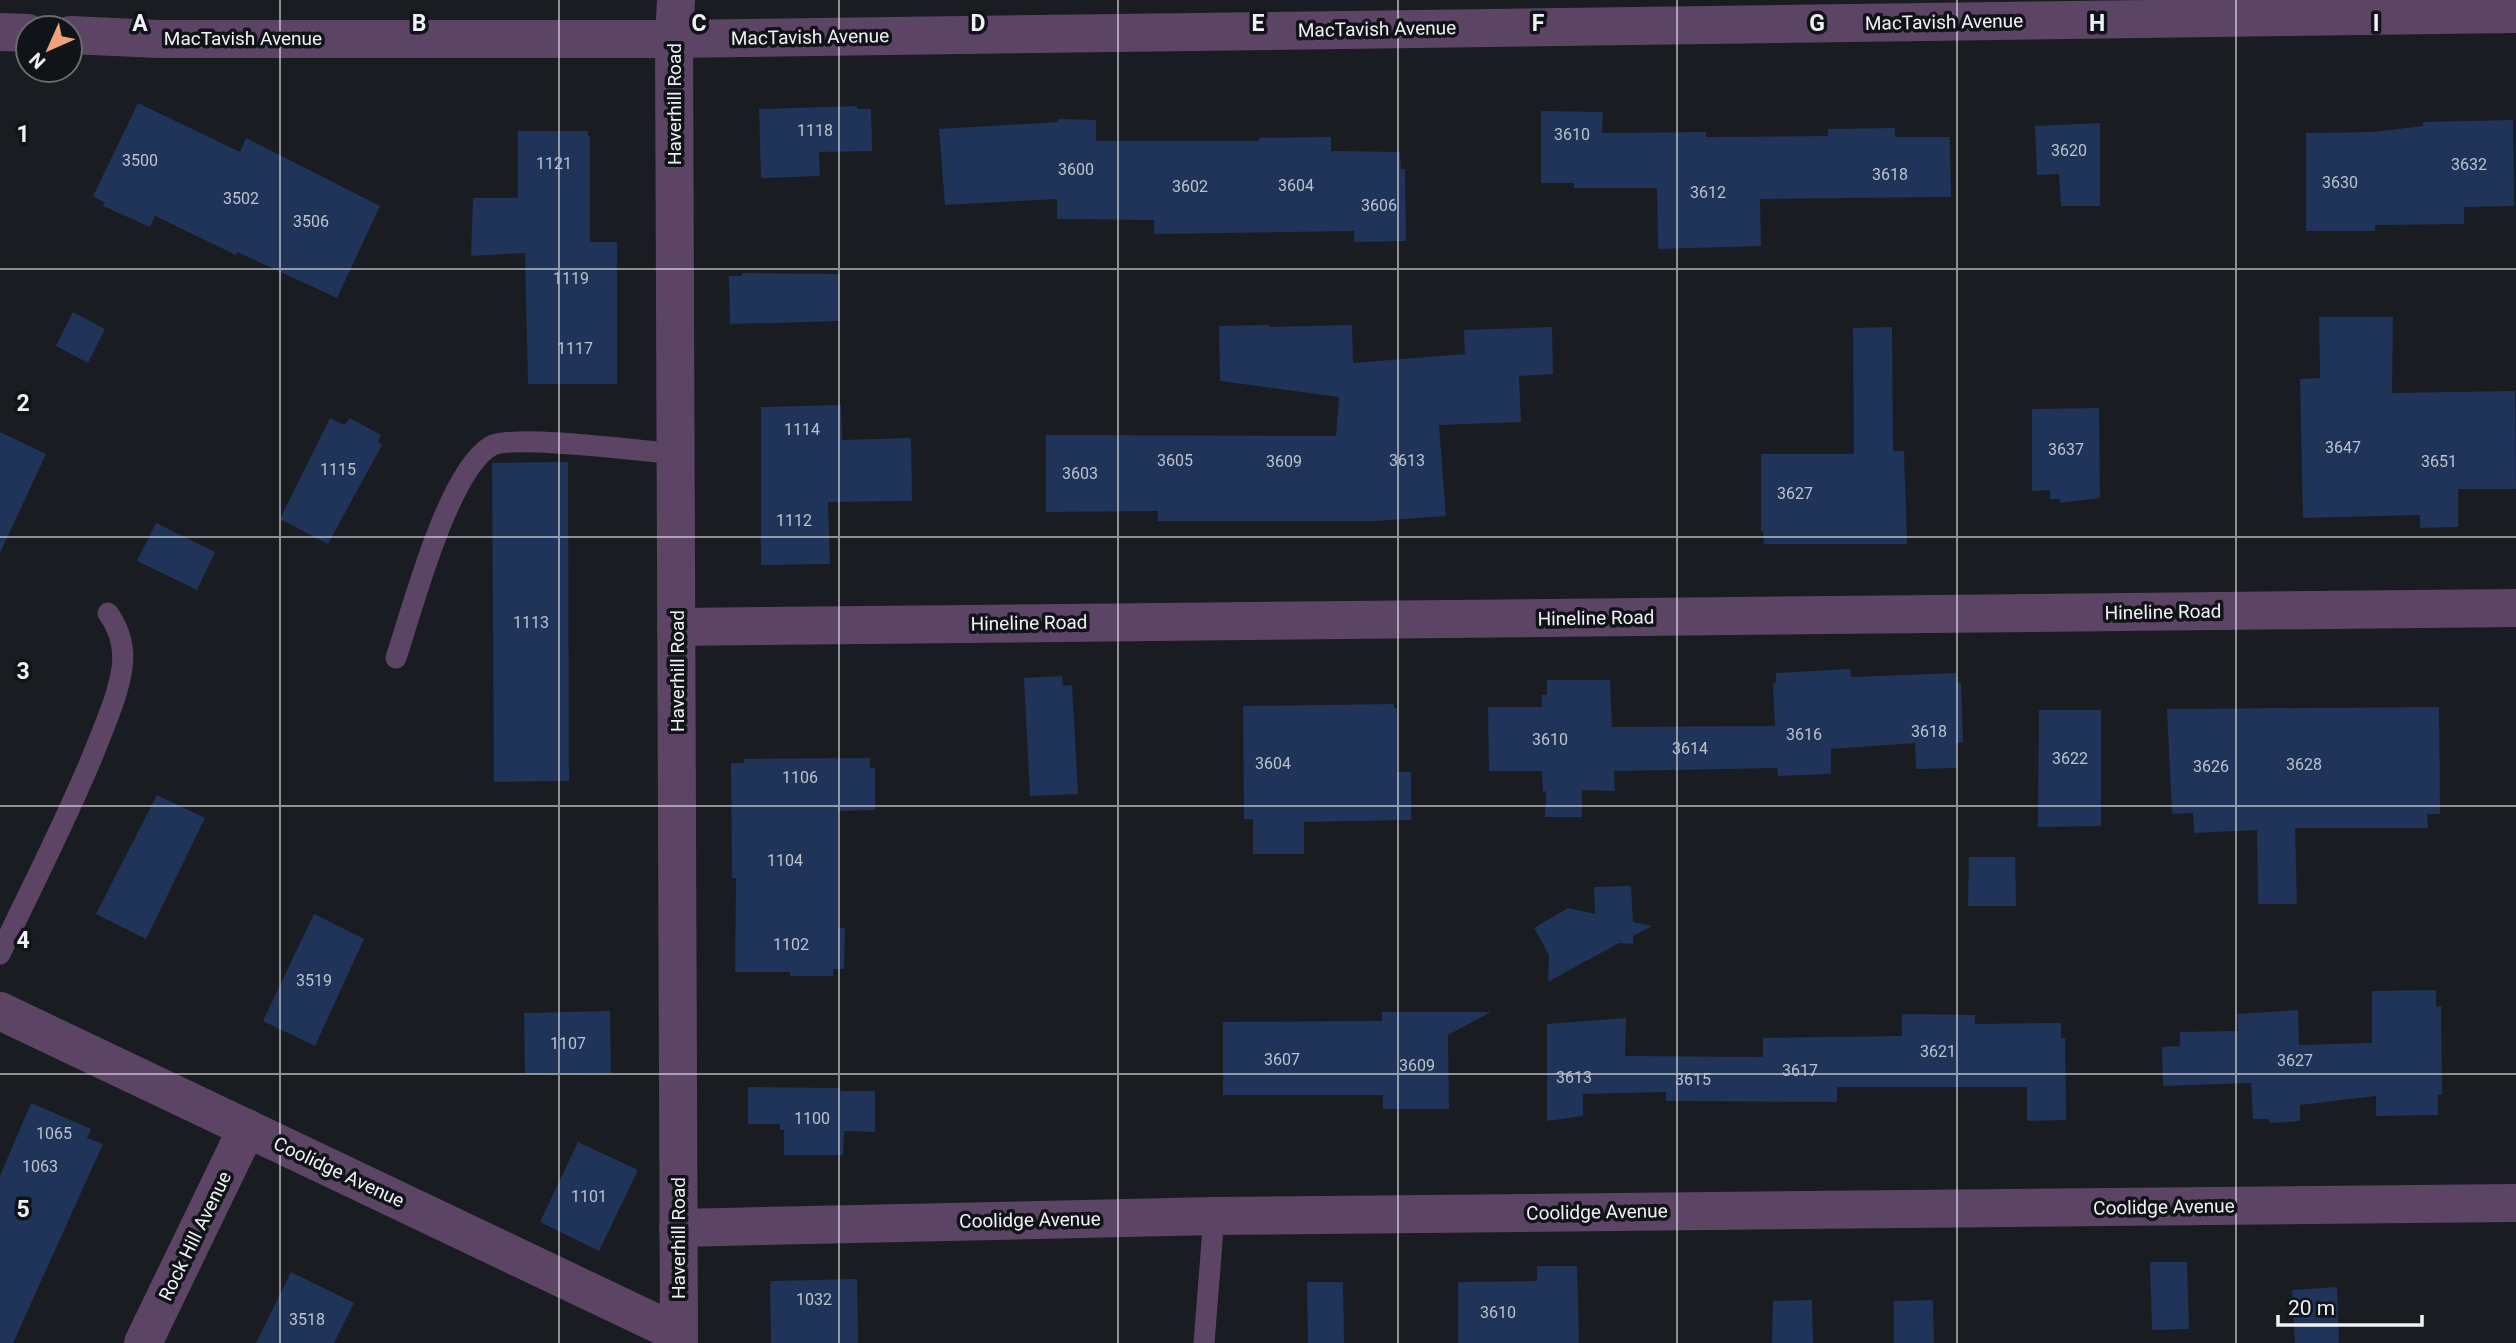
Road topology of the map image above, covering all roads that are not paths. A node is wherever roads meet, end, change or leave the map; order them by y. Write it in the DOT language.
graph roads {
  1 [pos="676,0"];
  2 [pos="2516,15"];
  3 [pos="84,36"];
  4 [pos="674,38"];
  5 [pos="676,454"];
  6 [pos="2516,608"];
  7 [pos="108,613"];
  8 [pos="677,627"];
  9 [pos="396,658"];
  10 [pos="0,954"];
  11 [pos="0,1011"];
  12 [pos="247,1128"];
  13 [pos="2516,1203"];
  14 [pos="1214,1216"];
  15 [pos="678,1228"];
  16 [pos="679,1338"];
  17 [pos="143,1343"];
  18 [pos="1204,1343"];
  1 -- 4 [label="street, Haverhill Road"];
  2 -- 4 [label="street, MacTavish Avenue"];
  3 -- 4 [label="street, MacTavish Avenue"];
  4 -- 5 [label="street, Haverhill Road"];
  5 -- 8 [label="street, Haverhill Road"];
  5 -- 9 [label="lane"];
  6 -- 8 [label="street, Hineline Road"];
  7 -- 10 [label="lane"];
  8 -- 15 [label="street, Haverhill Road"];
  11 -- 12 [label="street, Coolidge Avenue"];
  12 -- 16 [label="street, Coolidge Avenue"];
  12 -- 17 [label="street, Rock Hill Avenue"];
  13 -- 14 [label="street, Coolidge Avenue"];
  14 -- 15 [label="street, Coolidge Avenue"];
  14 -- 18 [label="lane"];
  15 -- 16 [label="street, Haverhill Road"];
}
